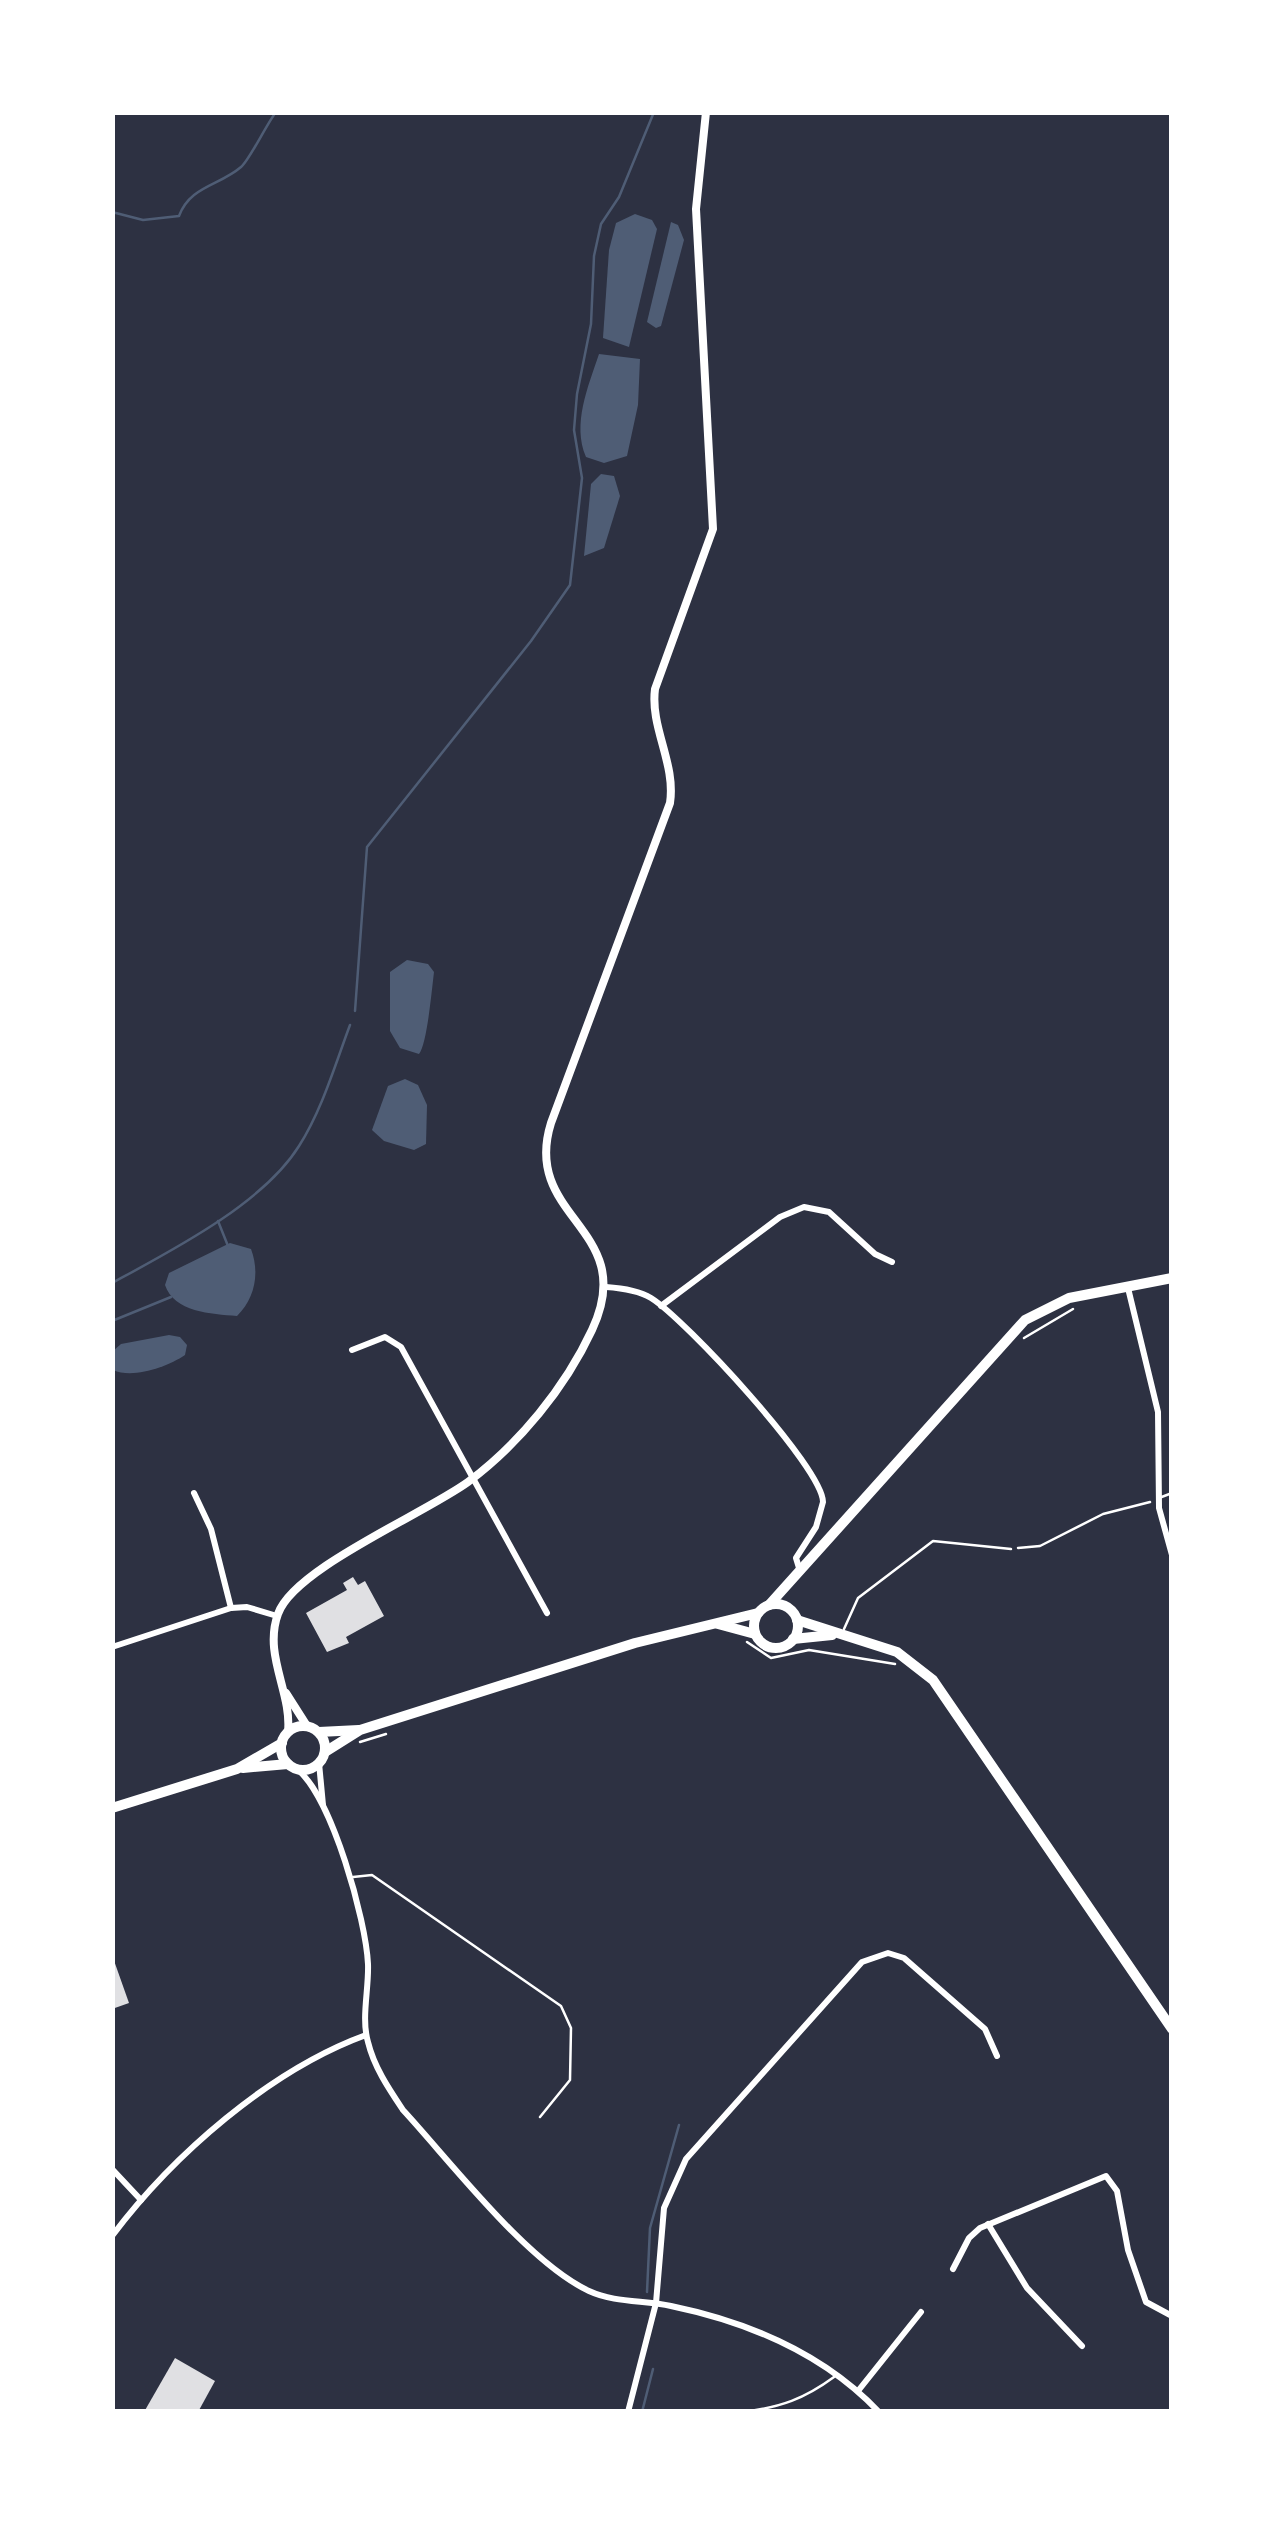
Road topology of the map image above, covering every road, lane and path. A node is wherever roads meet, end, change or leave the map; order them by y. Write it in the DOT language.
graph roads {
  1 [pos="706,112"];
  2 [pos="892,1262"];
  3 [pos="1172,1278"];
  4 [pos="1128,1286"];
  5 [pos="606,1287"];
  6 [pos="661,1306"];
  7 [pos="1074,1308"];
  8 [pos="1020,1341"];
  9 [pos="352,1350"];
  10 [pos="472,1479"];
  11 [pos="194,1492"];
  12 [pos="1172,1493"];
  13 [pos="1158,1498"];
  14 [pos="1011,1549"];
  15 [pos="1172,1555"];
  16 [pos="799,1575"];
  17 [pos="769,1605"];
  18 [pos="231,1608"];
  19 [pos="789,1608"];
  20 [pos="547,1613"];
  21 [pos="758,1613"];
  22 [pos="277,1616"];
  23 [pos="797,1620"];
  24 [pos="717,1624"];
  25 [pos="755,1634"];
  26 [pos="740,1636"];
  27 [pos="837,1636"];
  28 [pos="793,1640"];
  29 [pos="112,1647"];
  30 [pos="898,1664"];
  31 [pos="283,1689"];
  32 [pos="307,1726"];
  33 [pos="360,1730"];
  34 [pos="319,1732"];
  35 [pos="392,1732"];
  36 [pos="285,1738"];
  37 [pos="356,1744"];
  38 [pos="322,1758"];
  39 [pos="293,1767"];
  40 [pos="237,1769"];
  41 [pos="323,1807"];
  42 [pos="112,1808"];
  43 [pos="347,1879"];
  44 [pos="1172,2029"];
  45 [pos="366,2035"];
  46 [pos="997,2056"];
  47 [pos="540,2116"];
  48 [pos="112,2169"];
  49 [pos="141,2200"];
  50 [pos="988,2224"];
  51 [pos="112,2236"];
  52 [pos="953,2269"];
  53 [pos="656,2303"];
  54 [pos="922,2312"];
  55 [pos="1172,2316"];
  56 [pos="1082,2346"];
  57 [pos="836,2375"];
  58 [pos="858,2391"];
  59 [pos="628,2412"];
  60 [pos="744,2412"];
  61 [pos="879,2412"];
  1 -- 5 [label="street"];
  2 -- 6 [label="street"];
  3 -- 4 [label="main road"];
  4 -- 13 [label="street"];
  4 -- 16 [label="main road"];
  5 -- 6 [label="street"];
  5 -- 10 [label="street"];
  6 -- 16 [label="street"];
  7 -- 8 [label="path"];
  9 -- 10 [label="street"];
  10 -- 20 [label="street"];
  10 -- 22 [label="street"];
  11 -- 18 [label="street"];
  12 -- 13 [label="lane"];
  13 -- 14 [label="path"];
  13 -- 15 [label="street"];
  14 -- 27 [label="lane"];
  16 -- 17 [label="main road"];
  16 -- 19 [label="main road"];
  17 -- 19 [label="main road"];
  17 -- 21 [label="main road"];
  18 -- 22 [label="street"];
  18 -- 29 [label="street"];
  19 -- 23 [label="main road"];
  21 -- 24 [label="main road"];
  21 -- 25 [label="main road"];
  22 -- 31 [label="street"];
  23 -- 27 [label="main road"];
  23 -- 28 [label="main road"];
  24 -- 25 [label="main road"];
  24 -- 33 [label="main road"];
  25 -- 28 [label="main road"];
  26 -- 30 [label="path"];
  27 -- 28 [label="main road"];
  27 -- 44 [label="main road"];
  31 -- 32 [label="street"];
  31 -- 36 [label="street"];
  32 -- 34 [label="main road"];
  32 -- 36 [label="main road"];
  33 -- 34 [label="main road"];
  33 -- 38 [label="main road"];
  34 -- 38 [label="main road"];
  35 -- 37 [label="path"];
  36 -- 39 [label="main road"];
  36 -- 40 [label="main road"];
  38 -- 39 [label="main road"];
  38 -- 41 [label="street"];
  39 -- 40 [label="main road"];
  39 -- 41 [label="street"];
  40 -- 42 [label="main road"];
  41 -- 43 [label="street"];
  43 -- 45 [label="street"];
  43 -- 47 [label="lane"];
  45 -- 49 [label="street"];
  45 -- 53 [label="street"];
  46 -- 53 [label="street"];
  48 -- 49 [label="street"];
  49 -- 51 [label="street"];
  50 -- 52 [label="street"];
  50 -- 55 [label="street"];
  50 -- 56 [label="street"];
  53 -- 57 [label="street"];
  53 -- 59 [label="street"];
  54 -- 58 [label="street"];
  57 -- 58 [label="street"];
  57 -- 60 [label="lane"];
  58 -- 61 [label="street"];
}
